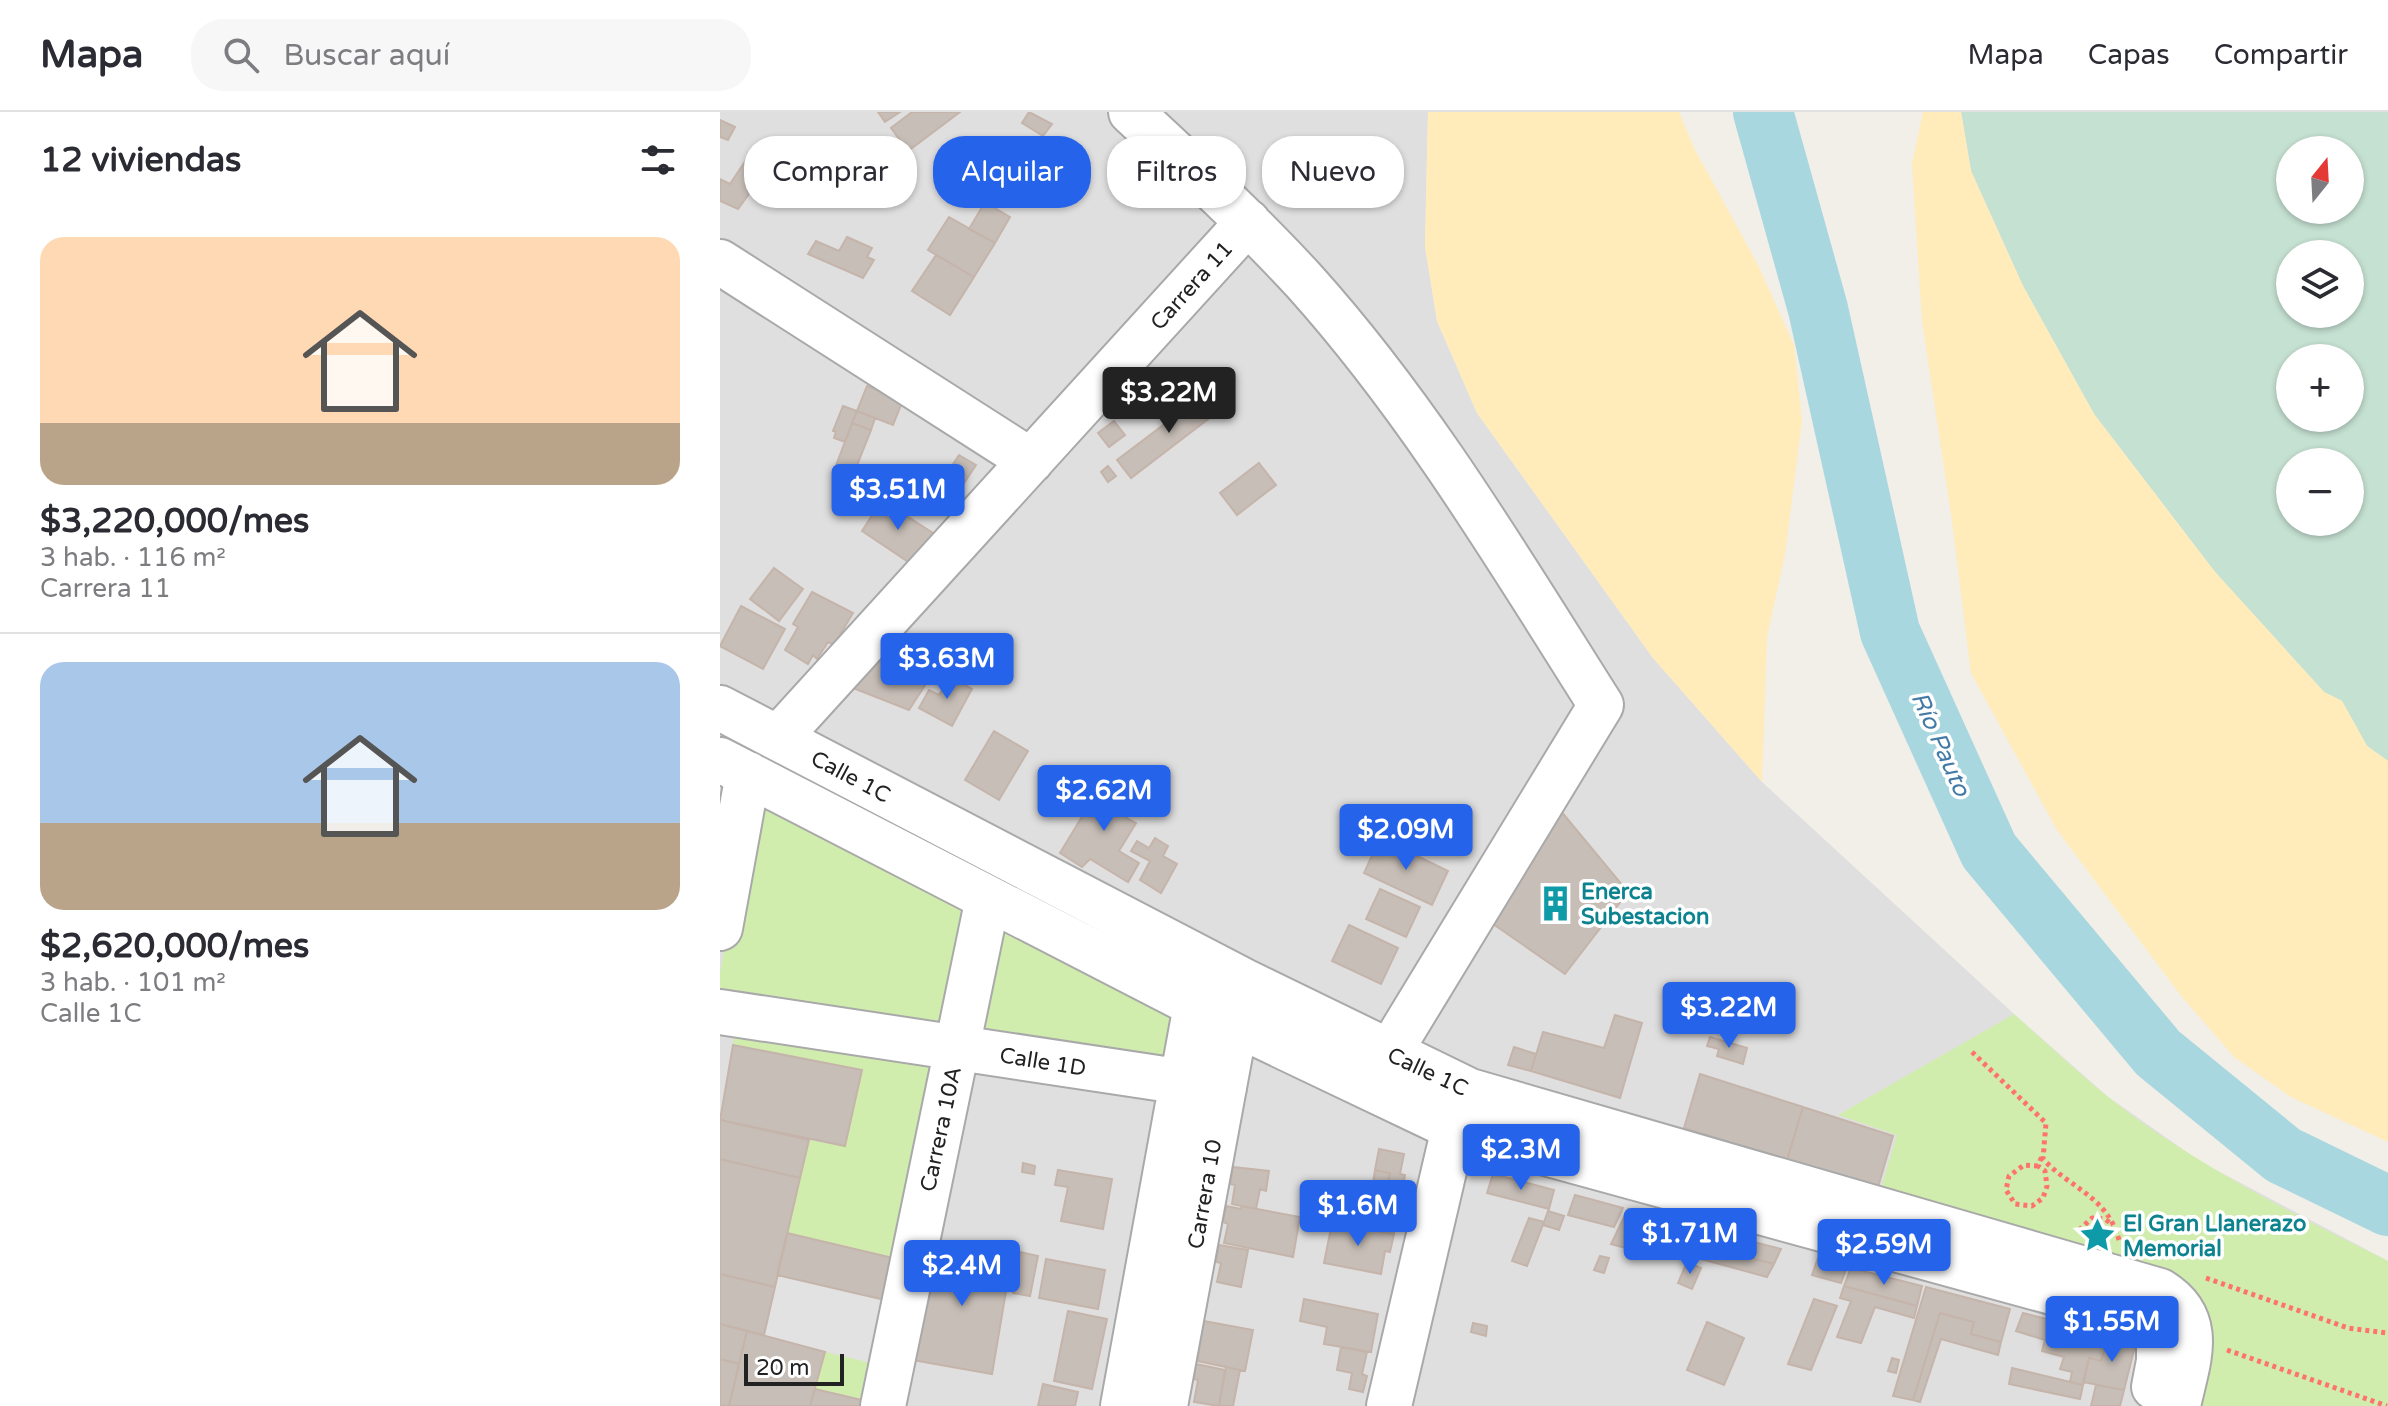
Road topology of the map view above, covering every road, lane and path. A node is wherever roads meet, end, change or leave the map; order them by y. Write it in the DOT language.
graph roads {
  1 [pos="1131,112"];
  2 [pos="1248,222"];
  3 [pos="720,262"];
  4 [pos="1031,461"];
  5 [pos="720,708"];
  6 [pos="778,738"];
  7 [pos="734,767"];
  8 [pos="988,898"];
  9 [pos="720,928"];
  10 [pos="1244,981"];
  11 [pos="1196,1005"];
  12 [pos="720,1012"];
  13 [pos="1236,1024"];
  14 [pos="957,1048"];
  15 [pos="1972,1052"];
  16 [pos="1389,1053"];
  17 [pos="1204,1085"];
  18 [pos="1454,1128"];
  19 [pos="2042,1155"];
  20 [pos="2038,1166"];
  21 [pos="2122,1250"];
  22 [pos="2182,1315"];
  23 [pos="2388,1333"];
  24 [pos="883,1406"];
  25 [pos="1123,1406"];
  26 [pos="1165,1406"];
  27 [pos="1389,1406"];
  28 [pos="2151,1406"];
  29 [pos="2178,1406"];
  30 [pos="2387,1406"];
  1 -- 2 [label="street"];
  2 -- 4 [label="street, Carrera 11"];
  2 -- 16 [label="street"];
  3 -- 4 [label="street"];
  4 -- 6 [label="street, Carrera 11"];
  5 -- 6 [label="street, Calle 1C"];
  6 -- 10 [label="street, Calle 1C"];
  7 -- 8 [label="street, Calle 1C"];
  7 -- 9 [label="street"];
  8 -- 11 [label="street, Calle 1C"];
  8 -- 14 [label="street, Carrera 10A"];
  10 -- 13 [label="street, Carrera 10"];
  10 -- 16 [label="street, Calle 1C"];
  11 -- 13 [label="street, Calle 1C"];
  11 -- 17 [label="street, Carrera 10"];
  12 -- 14 [label="street, Calle 1D"];
  13 -- 17 [label="street, Carrera 10"];
  13 -- 18 [label="street, Calle 1C"];
  14 -- 17 [label="street, Calle 1D"];
  14 -- 24 [label="street, Carrera 10A"];
  15 -- 19 [label="path"];
  16 -- 22 [label="street, Calle 1C"];
  17 -- 25 [label="street, Carrera 10"];
  17 -- 26 [label="street, Carrera 10"];
  18 -- 22 [label="street, Calle 1C"];
  18 -- 27 [label="street"];
  19 -- 20 [label="path"];
  19 -- 21 [label="path"];
  20 -- 20 [label="path"];
  22 -- 23 [label="path"];
  22 -- 28 [label="street"];
  22 -- 29 [label="street"];
  22 -- 30 [label="path"];
}
